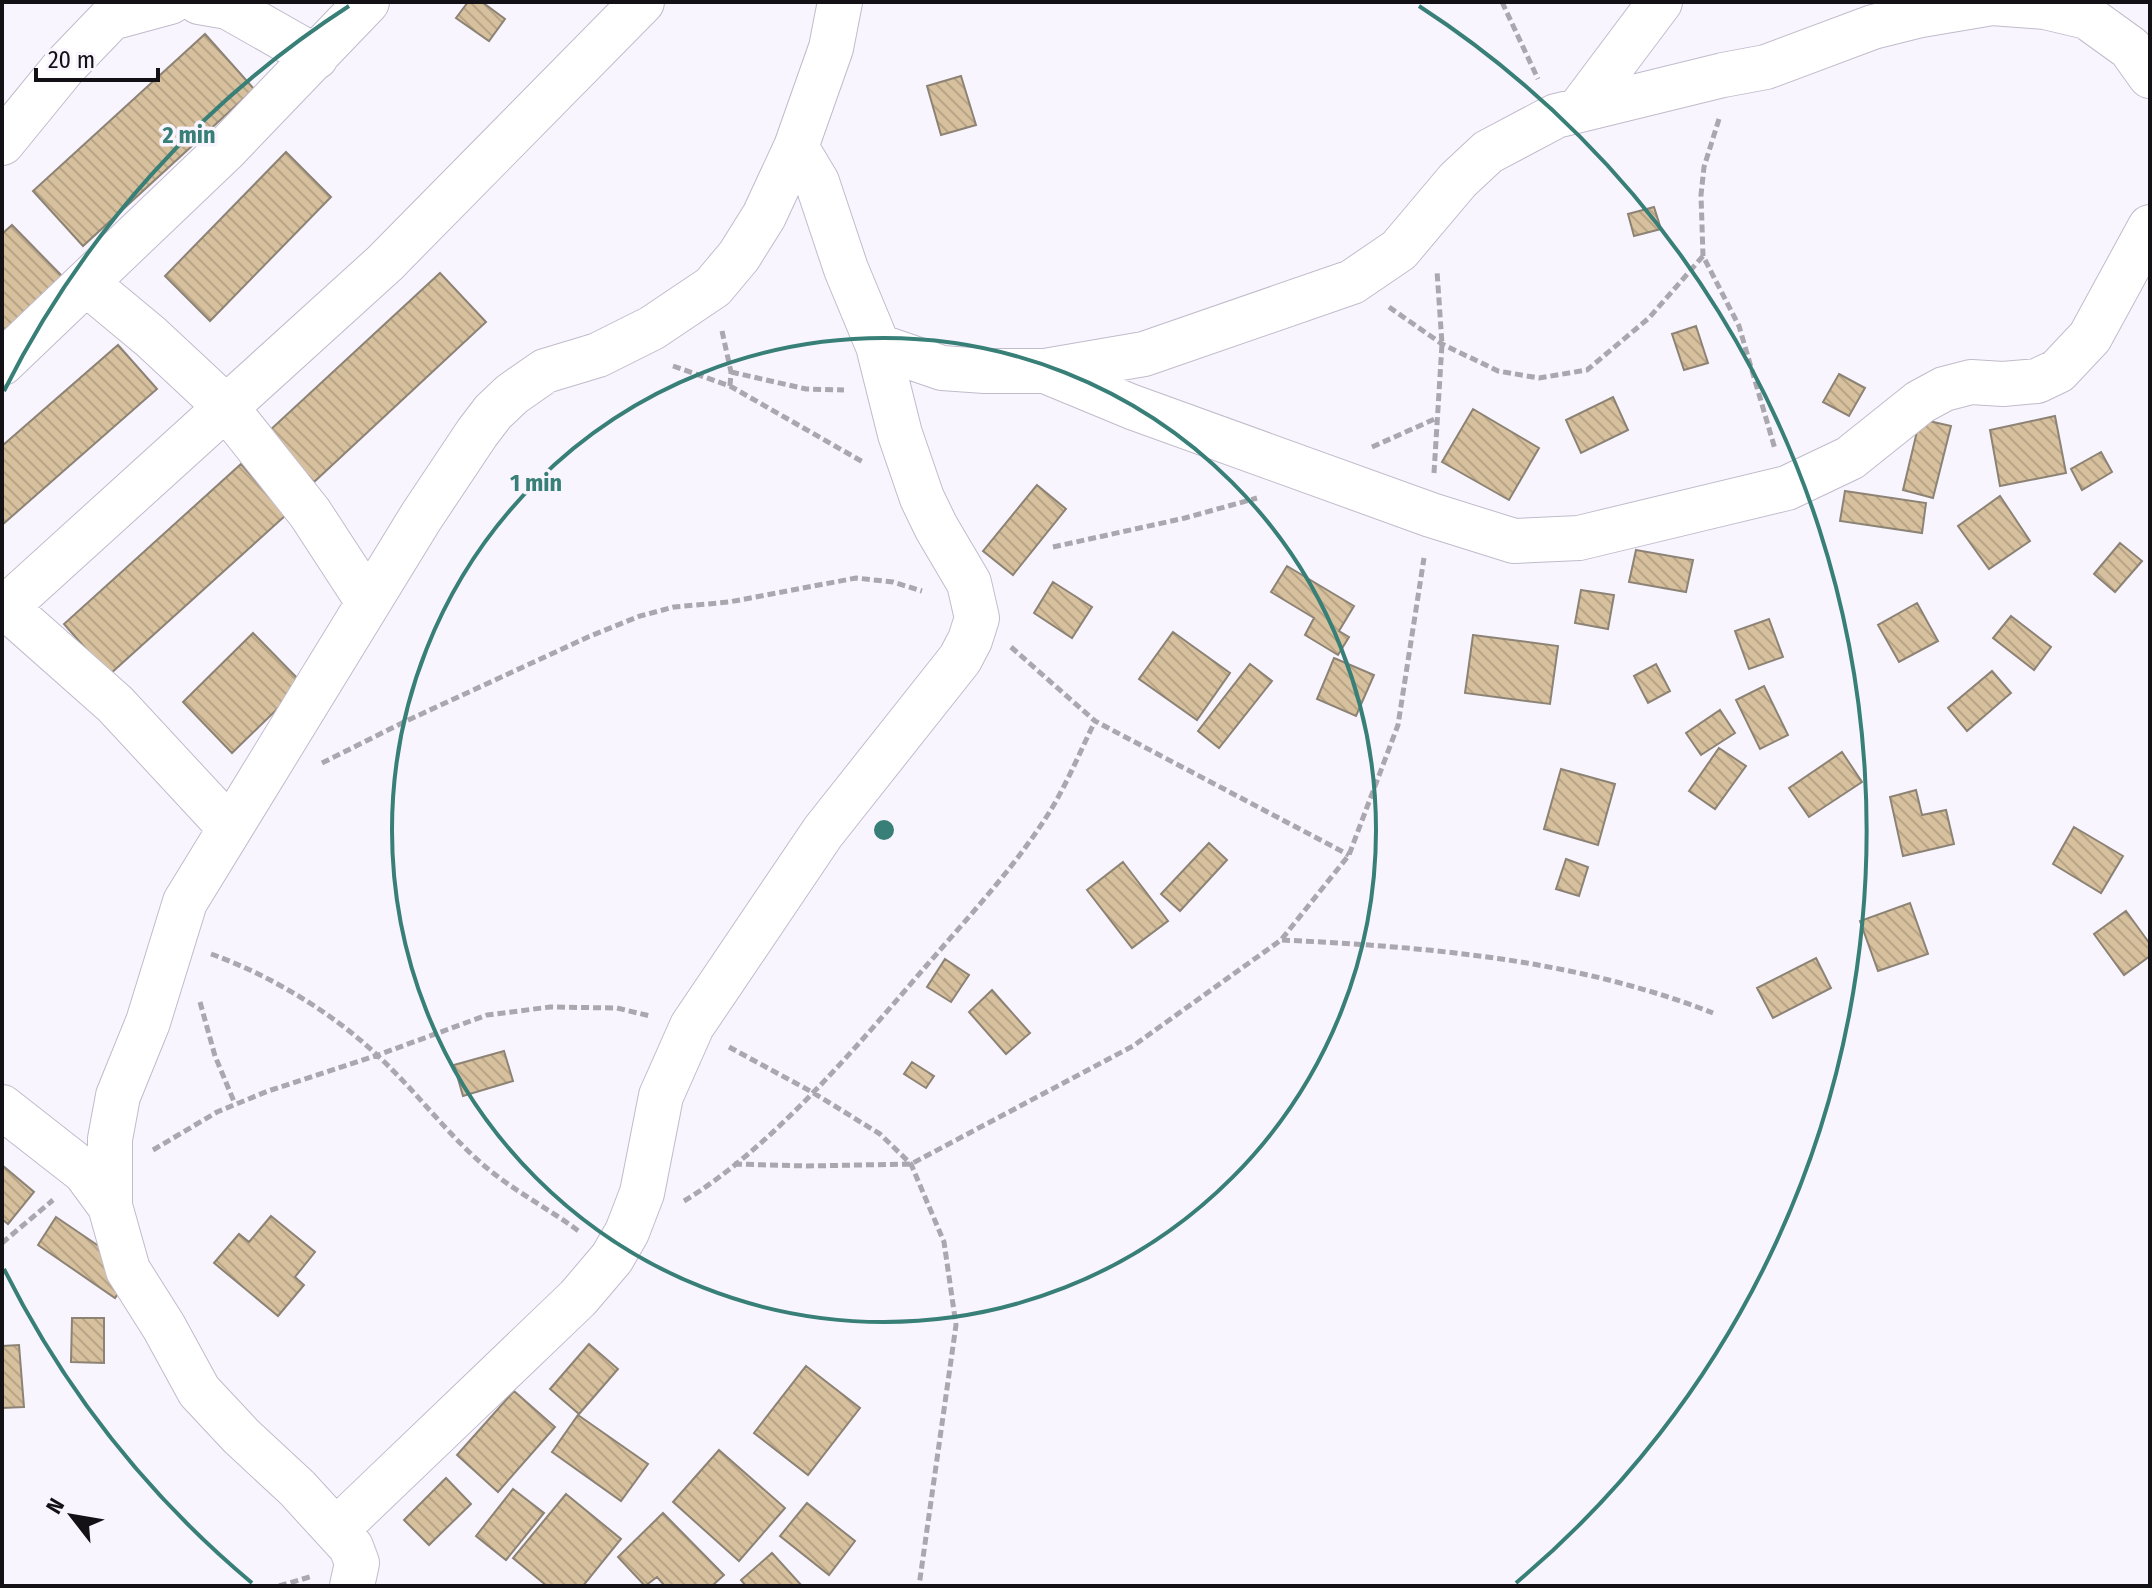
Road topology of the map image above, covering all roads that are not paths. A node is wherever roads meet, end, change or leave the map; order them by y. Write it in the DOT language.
graph roads {
  1 [pos="170,2"];
  2 [pos="199,2"];
  3 [pos="367,2"];
  4 [pos="642,2"];
  5 [pos="840,2"];
  6 [pos="1660,2"];
  7 [pos="316,57"];
  8 [pos="2143,57"];
  9 [pos="1568,113"];
  10 [pos="2,143"];
  11 [pos="796,147"];
  12 [pos="2150,227"];
  13 [pos="86,283"];
  14 [pos="878,346"];
  15 [pos="2,363"];
  16 [pos="1045,371"];
  17 [pos="225,406"];
  18 [pos="368,602"];
  19 [pos="4,606"];
  20 [pos="230,828"];
  21 [pos="2,1107"];
  22 [pos="101,1186"];
  23 [pos="337,1529"];
  24 [pos="352,1586"];
  1 -- 10 [label="street"];
  2 -- 7 [label="street"];
  3 -- 7 [label="street"];
  4 -- 17 [label="street"];
  5 -- 11 [label="street"];
  6 -- 9 [label="street"];
  7 -- 13 [label="street"];
  8 -- 9 [label="street"];
  9 -- 16 [label="street"];
  11 -- 14 [label="street"];
  11 -- 18 [label="street"];
  12 -- 16 [label="street"];
  13 -- 15 [label="street"];
  13 -- 17 [label="street"];
  14 -- 16 [label="street"];
  14 -- 23 [label="street"];
  17 -- 18 [label="street"];
  17 -- 19 [label="street"];
  18 -- 20 [label="street"];
  19 -- 20 [label="street"];
  20 -- 22 [label="street"];
  21 -- 22 [label="street"];
  22 -- 23 [label="street"];
  23 -- 24 [label="street"];
}
